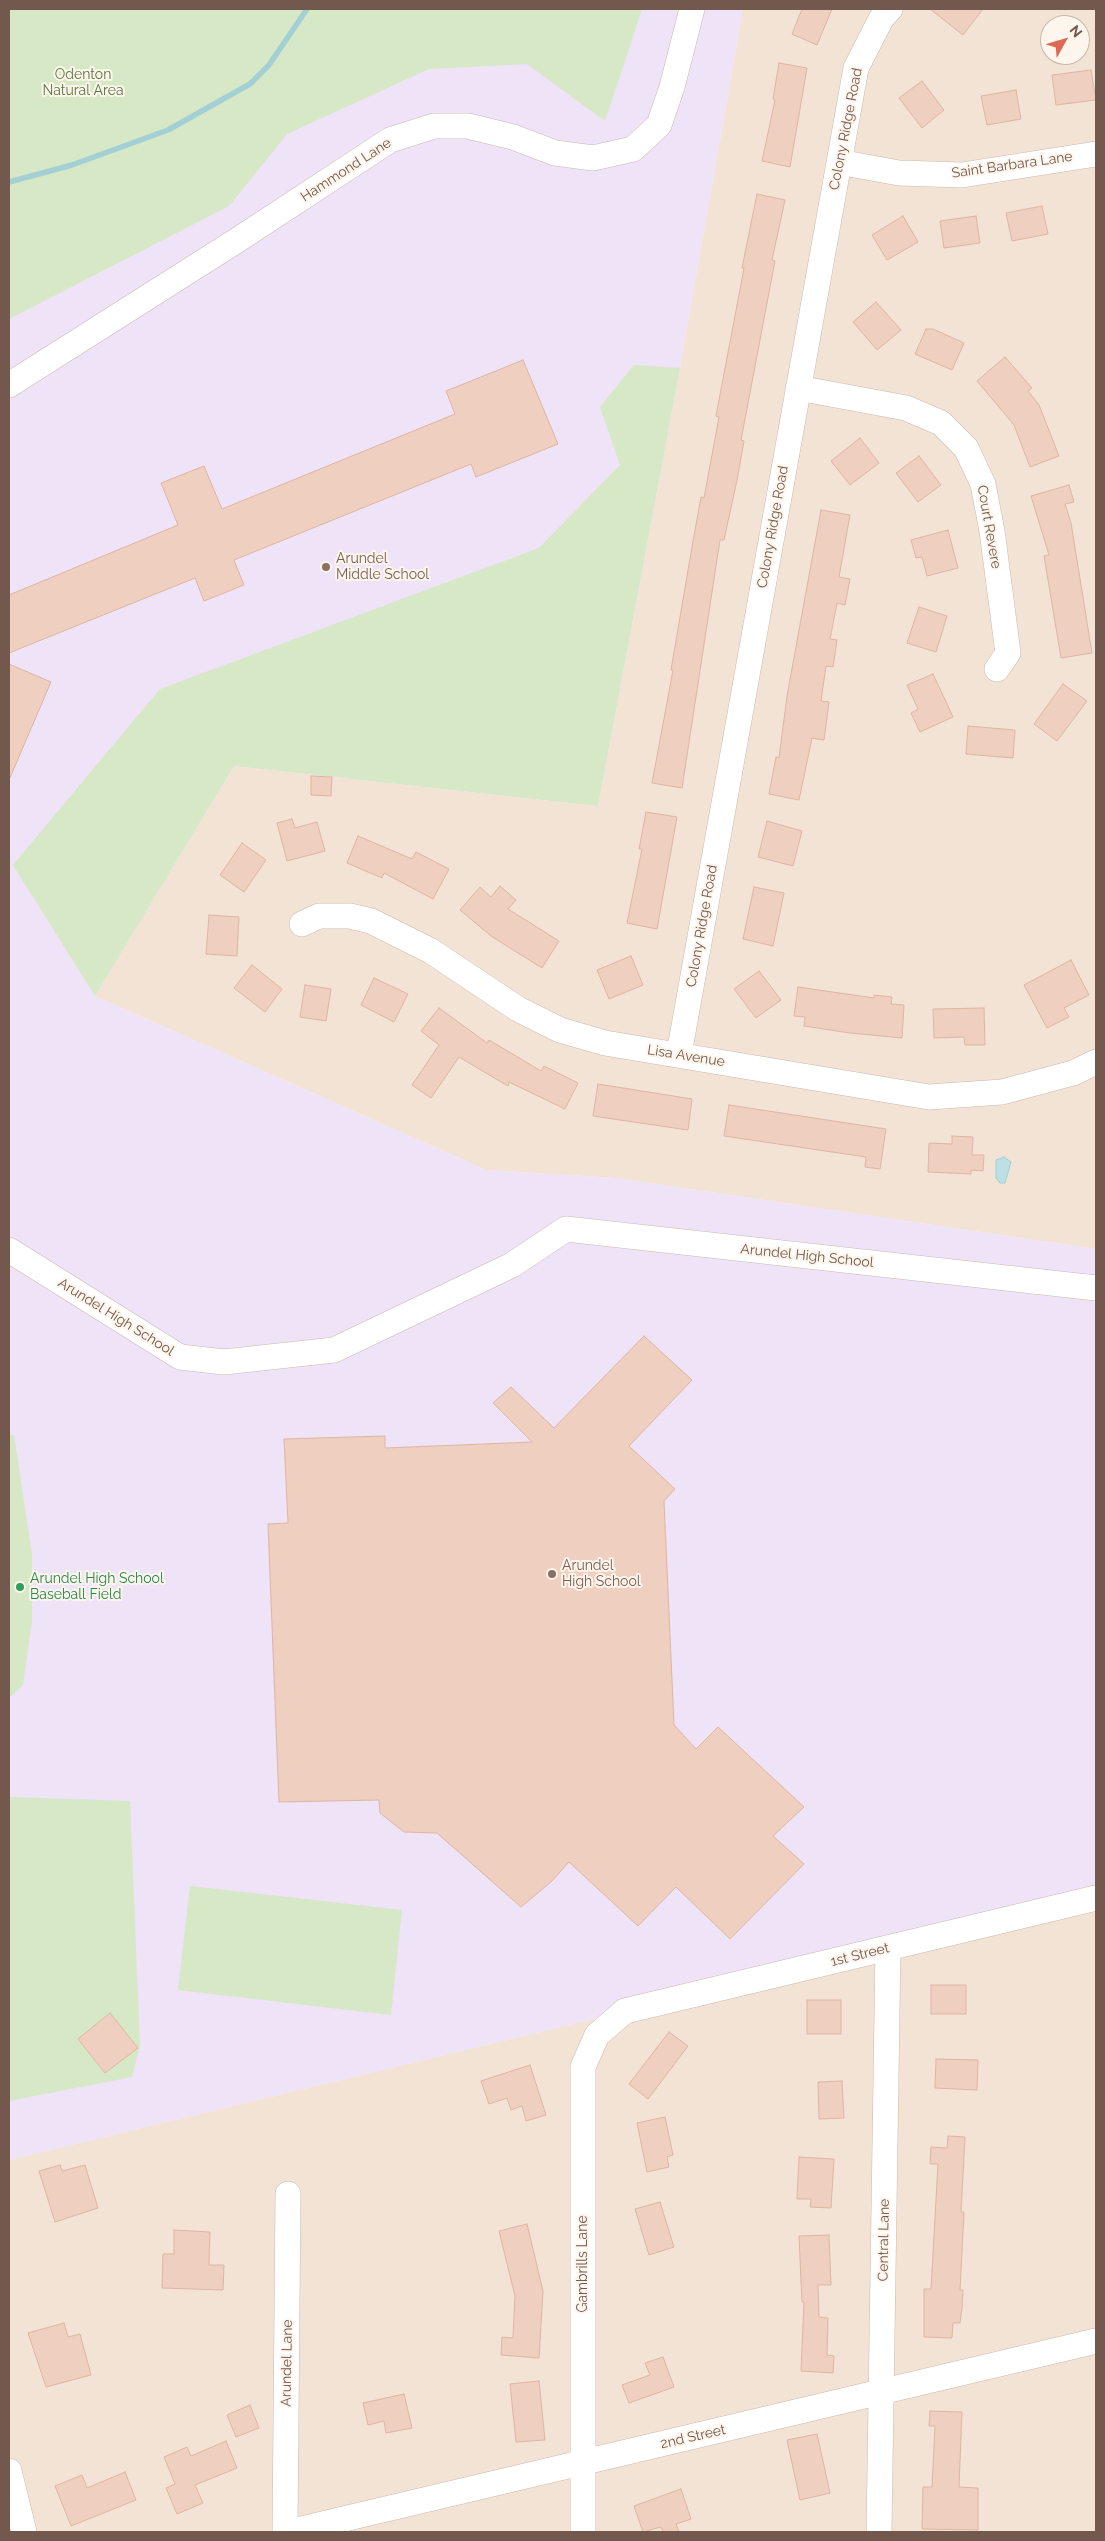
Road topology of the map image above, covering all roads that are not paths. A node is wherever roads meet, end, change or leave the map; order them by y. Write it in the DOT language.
graph roads {
  1 [pos="692,9"];
  2 [pos="890,9"];
  3 [pos="1096,154"];
  4 [pos="838,162"];
  5 [pos="9,385"];
  6 [pos="798,388"];
  7 [pos="997,668"];
  8 [pos="302,924"];
  9 [pos="679,1054"];
  10 [pos="1096,1062"];
  11 [pos="9,1250"];
  12 [pos="1096,1288"];
  13 [pos="1096,1898"];
  14 [pos="888,1948"];
  15 [pos="625,2011"];
  16 [pos="288,2194"];
  17 [pos="1096,2341"];
  18 [pos="882,2393"];
  19 [pos="582,2462"];
  20 [pos="9,2471"];
  21 [pos="24,2532"];
  22 [pos="285,2532"];
  23 [pos="289,2532"];
  24 [pos="583,2532"];
  25 [pos="879,2532"];
  1 -- 5 [label="street, Hammond Lane"];
  2 -- 4 [label="street, Colony Ridge Road"];
  3 -- 4 [label="street, Saint Barbara Lane"];
  4 -- 6 [label="street, Colony Ridge Road"];
  6 -- 7 [label="street, Court Revere"];
  6 -- 9 [label="street, Colony Ridge Road"];
  8 -- 9 [label="street, Lisa Avenue"];
  9 -- 10 [label="street, Lisa Avenue"];
  11 -- 12 [label="street, Arundel High School"];
  13 -- 14 [label="street, 1st Street"];
  14 -- 15 [label="street, 1st Street"];
  14 -- 18 [label="street, Central Lane"];
  15 -- 19 [label="street, Gambrills Lane"];
  16 -- 22 [label="street, Arundel Lane"];
  17 -- 18 [label="street, 2nd Street"];
  18 -- 19 [label="street, 2nd Street"];
  18 -- 25 [label="street, Central Lane"];
  19 -- 23 [label="street, 2nd Street"];
  19 -- 24 [label="street, Gambrills Lane"];
  20 -- 21 [label="street"];
}
